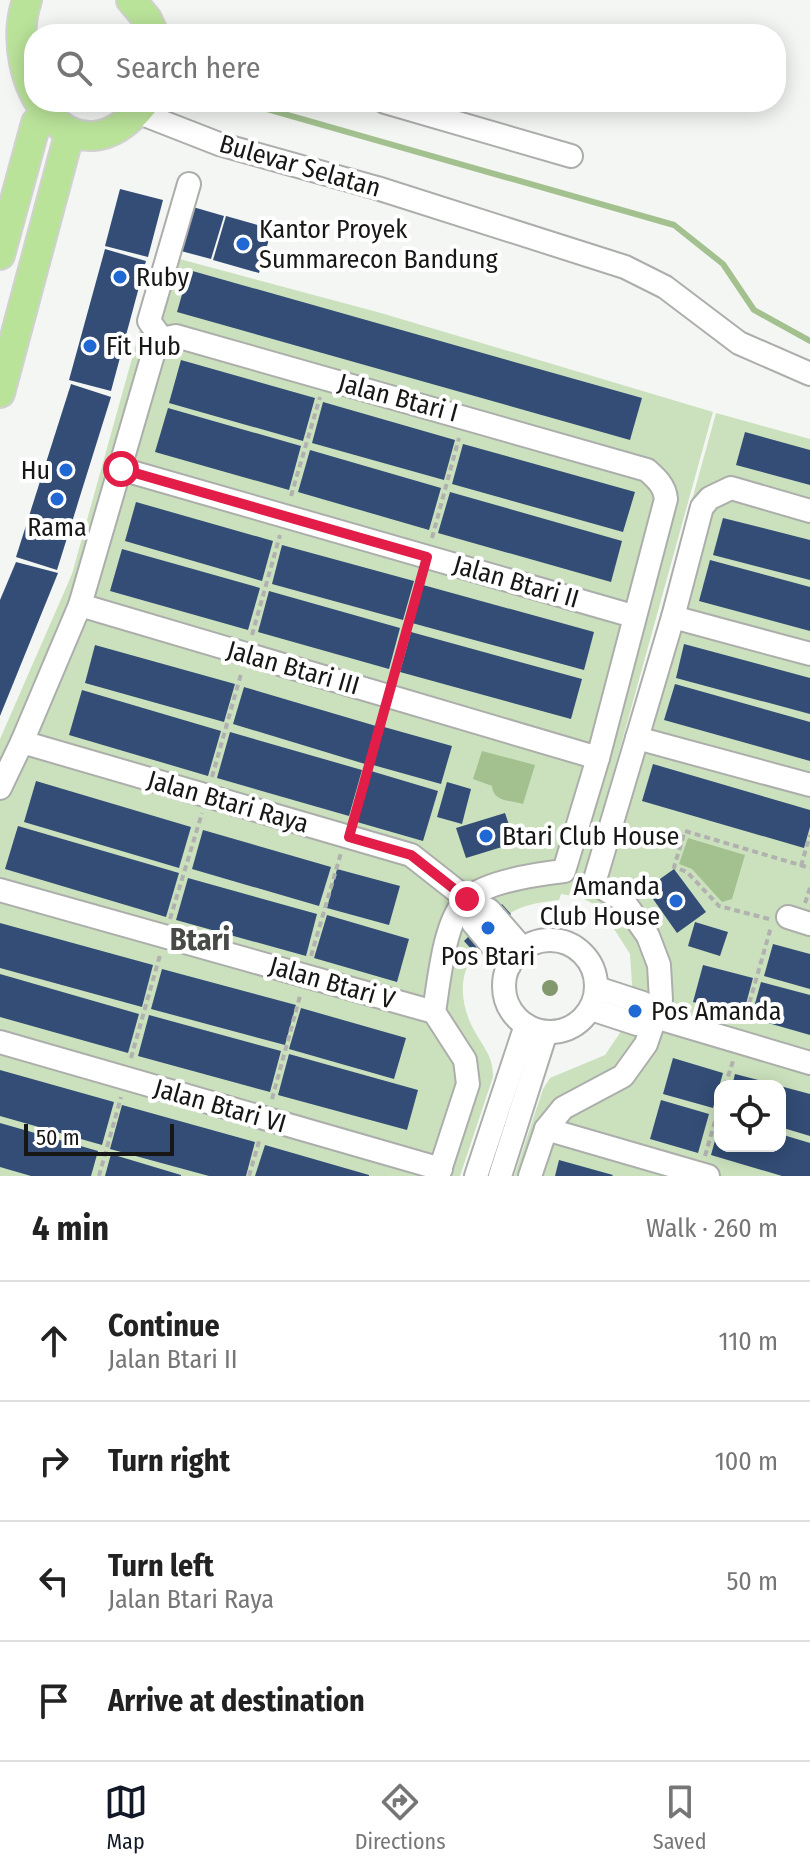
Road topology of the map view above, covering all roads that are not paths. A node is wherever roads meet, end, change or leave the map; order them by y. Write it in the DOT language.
graph roads {
  1 [pos="25,0"];
  2 [pos="131,0"];
  3 [pos="149,24"];
  4 [pos="2,81"];
  5 [pos="24,112"];
  6 [pos="24,112"];
  7 [pos="135,112"];
  8 [pos="152,112"];
  9 [pos="419,112"];
  10 [pos="36,123"];
  11 [pos="69,135"];
  12 [pos="571,156"];
  13 [pos="189,184"];
  14 [pos="0,255"];
  15 [pos="158,345"];
  16 [pos="810,374"];
  17 [pos="0,393"];
  18 [pos="121,469"];
  19 [pos="810,511"];
  20 [pos="80,605"];
  21 [pos="633,616"];
  22 [pos="673,617"];
  23 [pos="810,654"];
  24 [pos="637,738"];
  25 [pos="22,742"];
  26 [pos="598,758"];
  27 [pos="810,785"];
  28 [pos="0,788"];
  29 [pos="0,890"];
  30 [pos="467,899"];
  31 [pos="788,917"];
  32 [pos="810,924"];
  33 [pos="516,957"];
  34 [pos="594,998"];
  35 [pos="434,1012"];
  36 [pos="655,1017"];
  37 [pos="536,1028"];
  38 [pos="0,1042"];
  39 [pos="810,1063"];
  40 [pos="546,1129"];
  41 [pos="440,1173"];
  42 [pos="704,1175"];
  43 [pos="476,1176"];
  44 [pos="500,1176"];
  45 [pos="530,1176"];
  1 -- 4 [label="main road"];
  2 -- 3 [label="main road"];
  4 -- 6 [label="main road"];
  5 -- 10 [label="main road"];
  7 -- 11 [label="main road"];
  8 -- 16 [label="street, Bulevar Selatan"];
  9 -- 12 [label="street"];
  10 -- 11 [label="main road"];
  10 -- 14 [label="main road"];
  11 -- 17 [label="main road"];
  13 -- 15 [label="street"];
  15 -- 18 [label="street"];
  15 -- 21 [label="street, Jalan Btari I"];
  18 -- 20 [label="street"];
  18 -- 21 [label="street, Jalan Btari II"];
  19 -- 22 [label="street"];
  20 -- 25 [label="street"];
  20 -- 26 [label="street, Jalan Btari III"];
  21 -- 26 [label="street"];
  22 -- 23 [label="street"];
  22 -- 24 [label="street"];
  24 -- 27 [label="street"];
  24 -- 36 [label="street"];
  25 -- 28 [label="street"];
  25 -- 30 [label="street, Jalan Btari Raya"];
  26 -- 30 [label="street"];
  29 -- 35 [label="street, Jalan Btari V"];
  30 -- 33 [label="street, Jalan Btari Raya"];
  30 -- 35 [label="street"];
  31 -- 32 [label="street"];
  33 -- 34 [label="street"];
  33 -- 37 [label="street"];
  34 -- 36 [label="street"];
  34 -- 37 [label="street"];
  35 -- 41 [label="street"];
  36 -- 39 [label="street"];
  36 -- 40 [label="street"];
  37 -- 43 [label="street"];
  37 -- 44 [label="street"];
  38 -- 41 [label="street, Jalan Btari VI"];
  40 -- 42 [label="street"];
  40 -- 45 [label="street"];
}
